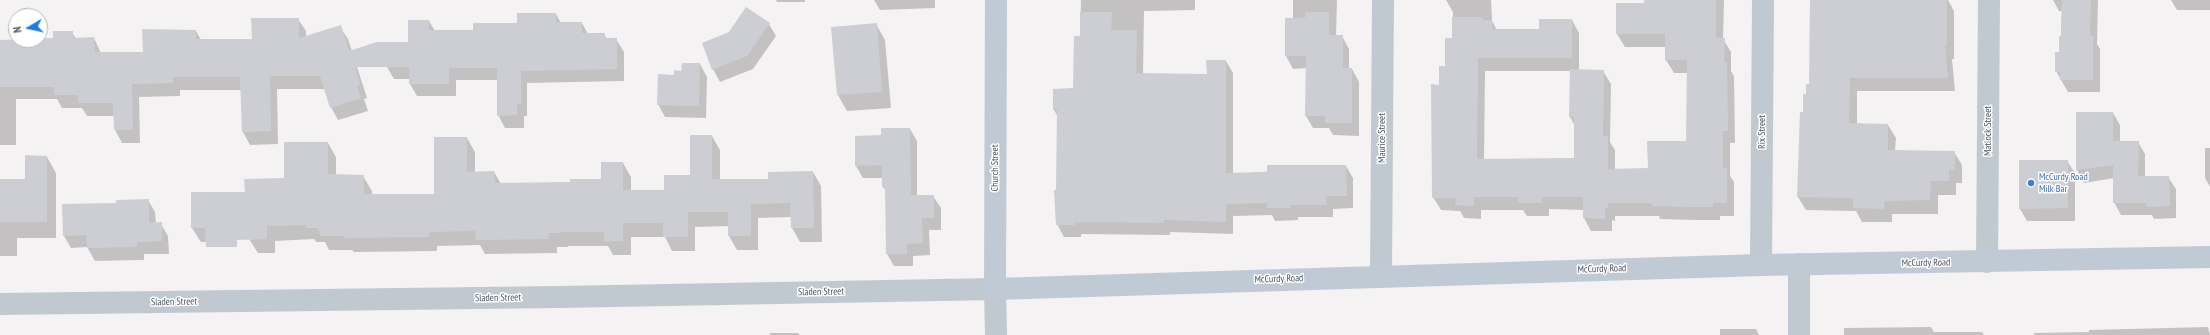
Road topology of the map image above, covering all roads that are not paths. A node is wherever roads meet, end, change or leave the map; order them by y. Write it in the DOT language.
graph roads {
  1 [pos="996,0"];
  2 [pos="1383,0"];
  3 [pos="1763,0"];
  4 [pos="1989,0"];
  5 [pos="2210,257"];
  6 [pos="1987,262"];
  7 [pos="1798,264"];
  8 [pos="1761,265"];
  9 [pos="1381,275"];
  10 [pos="995,289"];
  11 [pos="0,304"];
  12 [pos="996,335"];
  13 [pos="1799,335"];
  1 -- 10 [label="main road, Church Street"];
  2 -- 9 [label="street, Maurice Street"];
  3 -- 8 [label="street, Rix Street"];
  4 -- 6 [label="street, Matlock Street"];
  5 -- 6 [label="main road, McCurdy Road"];
  6 -- 7 [label="main road, McCurdy Road"];
  7 -- 8 [label="main road, McCurdy Road"];
  7 -- 13 [label="street"];
  8 -- 9 [label="main road, McCurdy Road"];
  9 -- 10 [label="main road, McCurdy Road"];
  10 -- 11 [label="street, Sladen Street"];
  10 -- 12 [label="street, Church Street"];
}
